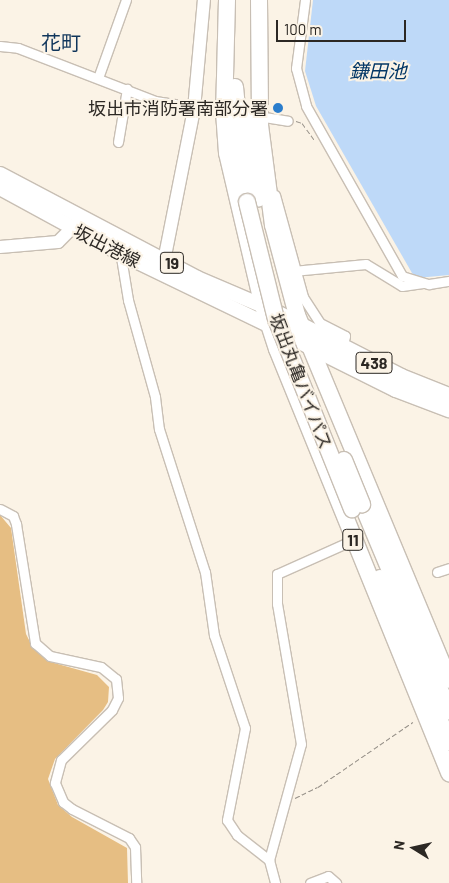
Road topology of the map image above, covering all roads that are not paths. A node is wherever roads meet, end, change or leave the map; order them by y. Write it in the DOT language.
graph roads {
  1 [pos="126,0"];
  2 [pos="204,0"];
  3 [pos="227,0"];
  4 [pos="237,0"];
  5 [pos="248,0"];
  6 [pos="260,0"];
  7 [pos="305,0"];
  8 [pos="0,46"];
  9 [pos="98,78"];
  10 [pos="127,89"];
  11 [pos="194,110"];
  12 [pos="226,112"];
  13 [pos="256,116"];
  14 [pos="288,121"];
  15 [pos="118,142"];
  16 [pos="0,174"];
  17 [pos="272,185"];
  18 [pos="0,188"];
  19 [pos="252,200"];
  20 [pos="82,217"];
  21 [pos="75,230"];
  22 [pos="119,236"];
  23 [pos="0,247"];
  24 [pos="121,254"];
  25 [pos="164,267"];
  26 [pos="254,270"];
  27 [pos="291,271"];
  28 [pos="449,281"];
  29 [pos="423,283"];
  30 [pos="236,295"];
  31 [pos="263,306"];
  32 [pos="301,324"];
  33 [pos="270,326"];
  34 [pos="310,348"];
  35 [pos="340,354"];
  36 [pos="352,368"];
  37 [pos="323,378"];
  38 [pos="449,396"];
  39 [pos="449,408"];
  40 [pos="357,507"];
  41 [pos="0,509"];
  42 [pos="353,540"];
  43 [pos="449,568"];
  44 [pos="437,572"];
  45 [pos="449,680"];
  46 [pos="449,711"];
  47 [pos="449,742"];
  48 [pos="449,772"];
  49 [pos="269,860"];
  50 [pos="136,883"];
  51 [pos="275,883"];
  52 [pos="310,883"];
  53 [pos="336,883"];
  1 -- 9 [label="street"];
  2 -- 11 [label="street"];
  3 -- 12 [label="highway"];
  4 -- 19 [label="highway, 坂出丸亀バイパス / 11"];
  5 -- 19 [label="highway, 坂出丸亀バイパス / 11"];
  6 -- 13 [label="highway"];
  7 -- 29 [label="street"];
  8 -- 9 [label="street"];
  9 -- 10 [label="street"];
  10 -- 11 [label="street"];
  10 -- 15 [label="street"];
  11 -- 12 [label="street"];
  11 -- 25 [label="street"];
  12 -- 26 [label="highway"];
  13 -- 14 [label="street"];
  13 -- 27 [label="highway"];
  16 -- 20 [label="main road, 坂出港線 / 19"];
  17 -- 27 [label="street"];
  18 -- 21 [label="main road, 坂出港線 / 19"];
  19 -- 40 [label="highway, 坂出丸亀バイパス / 11, bridge"];
  20 -- 21 [label="street"];
  20 -- 22 [label="main road, 坂出港線 / 19"];
  21 -- 23 [label="street"];
  21 -- 24 [label="main road, 坂出港線 / 19"];
  22 -- 24 [label="street"];
  22 -- 25 [label="main road, 坂出港線 / 19"];
  24 -- 25 [label="main road, 坂出港線 / 19"];
  24 -- 49 [label="street"];
  25 -- 30 [label="main road, 坂出港線 / 19"];
  25 -- 33 [label="main road, 坂出港線 / 19"];
  26 -- 30 [label="main road"];
  26 -- 31 [label="highway"];
  27 -- 29 [label="street"];
  27 -- 32 [label="highway"];
  27 -- 35 [label="street"];
  28 -- 29 [label="street"];
  30 -- 31 [label="main road, 坂出港線 / 19"];
  31 -- 32 [label="highway, 438"];
  31 -- 33 [label="highway, 11"];
  32 -- 34 [label="highway, 11"];
  32 -- 35 [label="highway, 438"];
  33 -- 34 [label="highway, 438"];
  33 -- 42 [label="highway, 11"];
  34 -- 35 [label="highway, 438"];
  34 -- 37 [label="highway, 11"];
  35 -- 36 [label="highway, 438"];
  35 -- 38 [label="highway, 438"];
  36 -- 37 [label="highway"];
  36 -- 39 [label="highway, 438"];
  37 -- 45 [label="highway, 11"];
  40 -- 46 [label="highway, 坂出丸亀バイパス / 11"];
  40 -- 47 [label="highway, 坂出丸亀バイパス / 11"];
  41 -- 50 [label="street"];
  42 -- 48 [label="highway, 11"];
  42 -- 49 [label="street"];
  43 -- 44 [label="street"];
  49 -- 51 [label="street"];
  52 -- 53 [label="street"];
}
